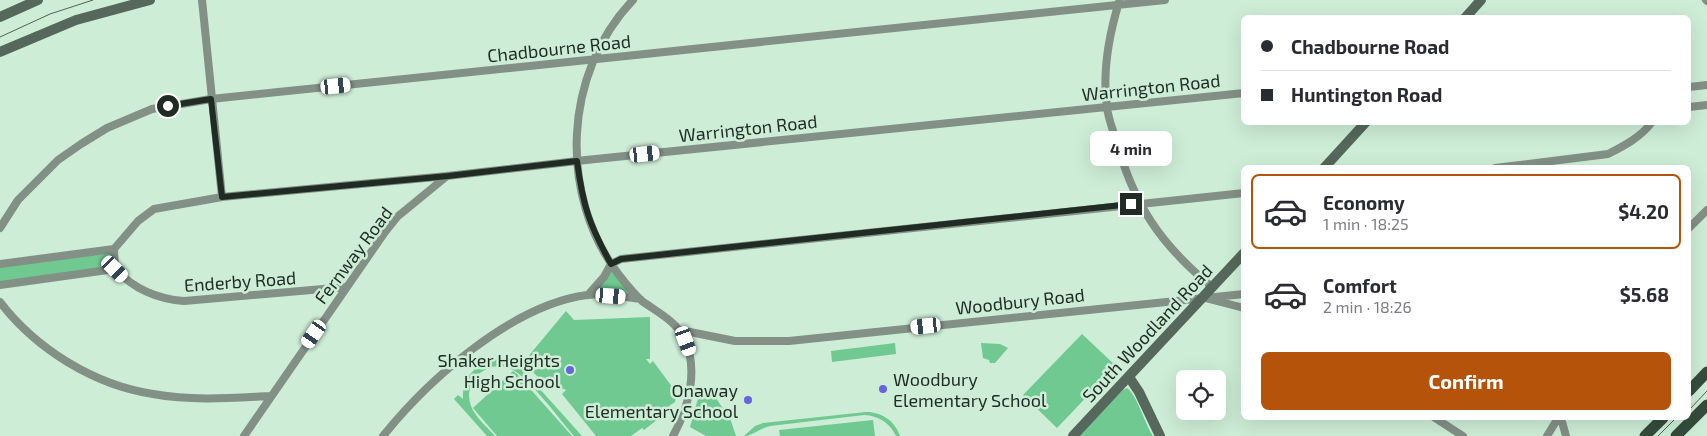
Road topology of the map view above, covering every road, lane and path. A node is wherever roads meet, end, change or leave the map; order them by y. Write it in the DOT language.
graph roads {
  1 [pos="38,0"];
  2 [pos="150,0"];
  3 [pos="202,0"];
  4 [pos="633,0"];
  5 [pos="1165,0"];
  6 [pos="1481,0"];
  7 [pos="1119,2"];
  8 [pos="1468,15"];
  9 [pos="0,17"];
  10 [pos="0,52"];
  11 [pos="593,60"];
  12 [pos="1707,85"];
  13 [pos="1691,87"];
  14 [pos="1241,93"];
  15 [pos="211,99"];
  16 [pos="1707,106"];
  17 [pos="1107,107"];
  18 [pos="1691,107"];
  19 [pos="1363,125"];
  20 [pos="1650,125"];
  21 [pos="577,161"];
  22 [pos="1327,165"];
  23 [pos="1519,165"];
  24 [pos="448,176"];
  25 [pos="1241,193"];
  26 [pos="222,197"];
  27 [pos="1138,204"];
  28 [pos="1707,210"];
  29 [pos="1700,217"];
  30 [pos="1691,221"];
  31 [pos="1691,226"];
  32 [pos="0,228"];
  33 [pos="114,249"];
  34 [pos="1241,256"];
  35 [pos="0,264"];
  36 [pos="611,264"];
  37 [pos="115,269"];
  38 [pos="0,285"];
  39 [pos="346,287"];
  40 [pos="1212,287"];
  41 [pos="1241,294"];
  42 [pos="588,295"];
  43 [pos="1202,297"];
  44 [pos="640,299"];
  45 [pos="0,302"];
  46 [pos="1241,307"];
  47 [pos="680,330"];
  48 [pos="1707,372"];
  49 [pos="1129,377"];
  50 [pos="1691,389"];
  51 [pos="270,396"];
  52 [pos="1707,405"];
  53 [pos="1438,420"];
  54 [pos="1559,420"];
  55 [pos="1561,420"];
  56 [pos="1661,420"];
  57 [pos="244,436"];
  58 [pos="383,436"];
  59 [pos="673,436"];
  60 [pos="1073,436"];
  61 [pos="1160,436"];
  62 [pos="1463,436"];
  63 [pos="1547,436"];
  64 [pos="1566,436"];
  65 [pos="1645,436"];
  66 [pos="1676,436"];
  1 -- 9 [label="street"];
  2 -- 10 [label="street"];
  3 -- 15 [label="street"];
  4 -- 11 [label="street"];
  5 -- 7 [label="street, Chadbourne Road"];
  6 -- 8 [label="street"];
  7 -- 11 [label="street, Chadbourne Road"];
  7 -- 17 [label="street"];
  11 -- 15 [label="street, Chadbourne Road"];
  11 -- 21 [label="street"];
  12 -- 13 [label="street"];
  14 -- 17 [label="street, Warrington Road"];
  15 -- 26 [label="street"];
  15 -- 32 [label="street, Chadbourne Road"];
  16 -- 18 [label="street"];
  17 -- 21 [label="street, Warrington Road"];
  17 -- 27 [label="street"];
  19 -- 22 [label="street"];
  20 -- 23 [label="street"];
  21 -- 24 [label="street, Warrington Road"];
  21 -- 36 [label="street"];
  24 -- 26 [label="street, Warrington Road"];
  24 -- 39 [label="street, Fernway Road"];
  25 -- 27 [label="street"];
  26 -- 33 [label="street, Warrington Road"];
  27 -- 36 [label="street"];
  27 -- 40 [label="street"];
  28 -- 29 [label="street"];
  29 -- 30 [label="street"];
  29 -- 31 [label="street"];
  33 -- 35 [label="street"];
  33 -- 37 [label="street"];
  34 -- 40 [label="street, South Woodland Road"];
  36 -- 42 [label="street"];
  36 -- 44 [label="street"];
  37 -- 38 [label="street"];
  37 -- 39 [label="street, Enderby Road"];
  39 -- 51 [label="street, Fernway Road"];
  40 -- 43 [label="street, South Woodland Road"];
  41 -- 43 [label="street, Woodbury Road"];
  42 -- 44 [label="street"];
  42 -- 58 [label="street"];
  43 -- 46 [label="street"];
  43 -- 47 [label="street, Woodbury Road"];
  43 -- 49 [label="street, South Woodland Road"];
  44 -- 47 [label="street"];
  45 -- 51 [label="street"];
  47 -- 59 [label="street"];
  48 -- 50 [label="main road"];
  49 -- 60 [label="street, South Woodland Road"];
  49 -- 61 [label="street"];
  51 -- 57 [label="street, Fernway Road"];
  52 -- 66 [label="main road"];
  53 -- 62 [label="street"];
  54 -- 63 [label="street"];
  55 -- 64 [label="street"];
  56 -- 65 [label="main road"];
}
